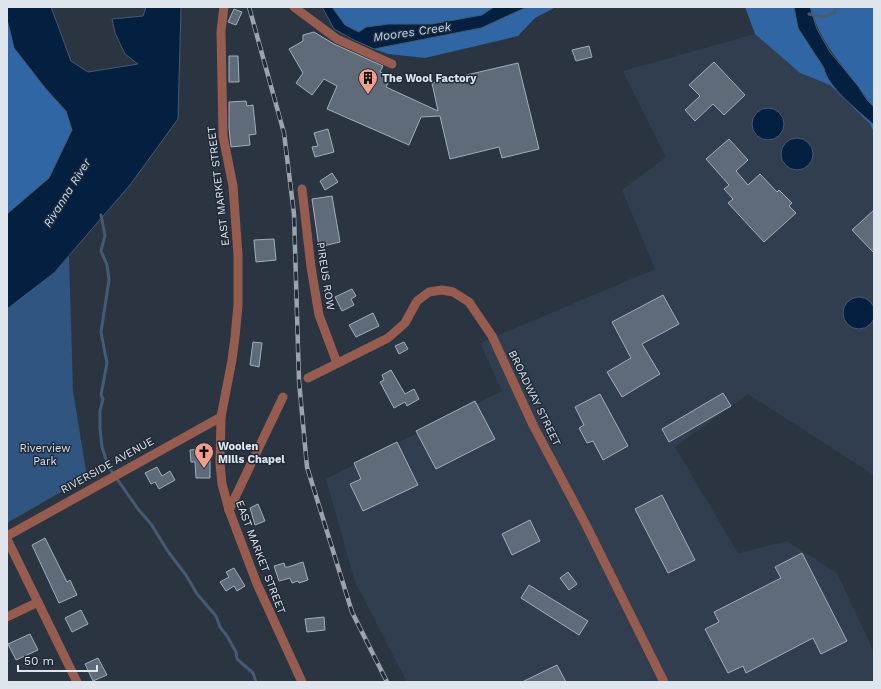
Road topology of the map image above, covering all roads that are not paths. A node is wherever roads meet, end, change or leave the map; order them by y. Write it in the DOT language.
graph roads {
  1 [pos="224,7"];
  2 [pos="294,7"];
  3 [pos="392,64"];
  4 [pos="302,189"];
  5 [pos="337,363"];
  6 [pos="308,378"];
  7 [pos="283,397"];
  8 [pos="221,417"];
  9 [pos="229,510"];
  10 [pos="7,538"];
  11 [pos="38,602"];
  12 [pos="7,617"];
  13 [pos="77,682"];
  14 [pos="302,682"];
  15 [pos="664,682"];
  1 -- 8 [label="street, EAST MARKET STREET"];
  2 -- 3 [label="street"];
  4 -- 5 [label="street, PIREUS ROW"];
  5 -- 6 [label="street, BROADWAY STREET"];
  5 -- 15 [label="street, BROADWAY STREET"];
  7 -- 9 [label="street"];
  8 -- 9 [label="street, EAST MARKET STREET"];
  8 -- 10 [label="street, RIVERSIDE AVENUE"];
  9 -- 14 [label="street, EAST MARKET STREET"];
  10 -- 11 [label="street"];
  11 -- 12 [label="street"];
  11 -- 13 [label="street"];
}
